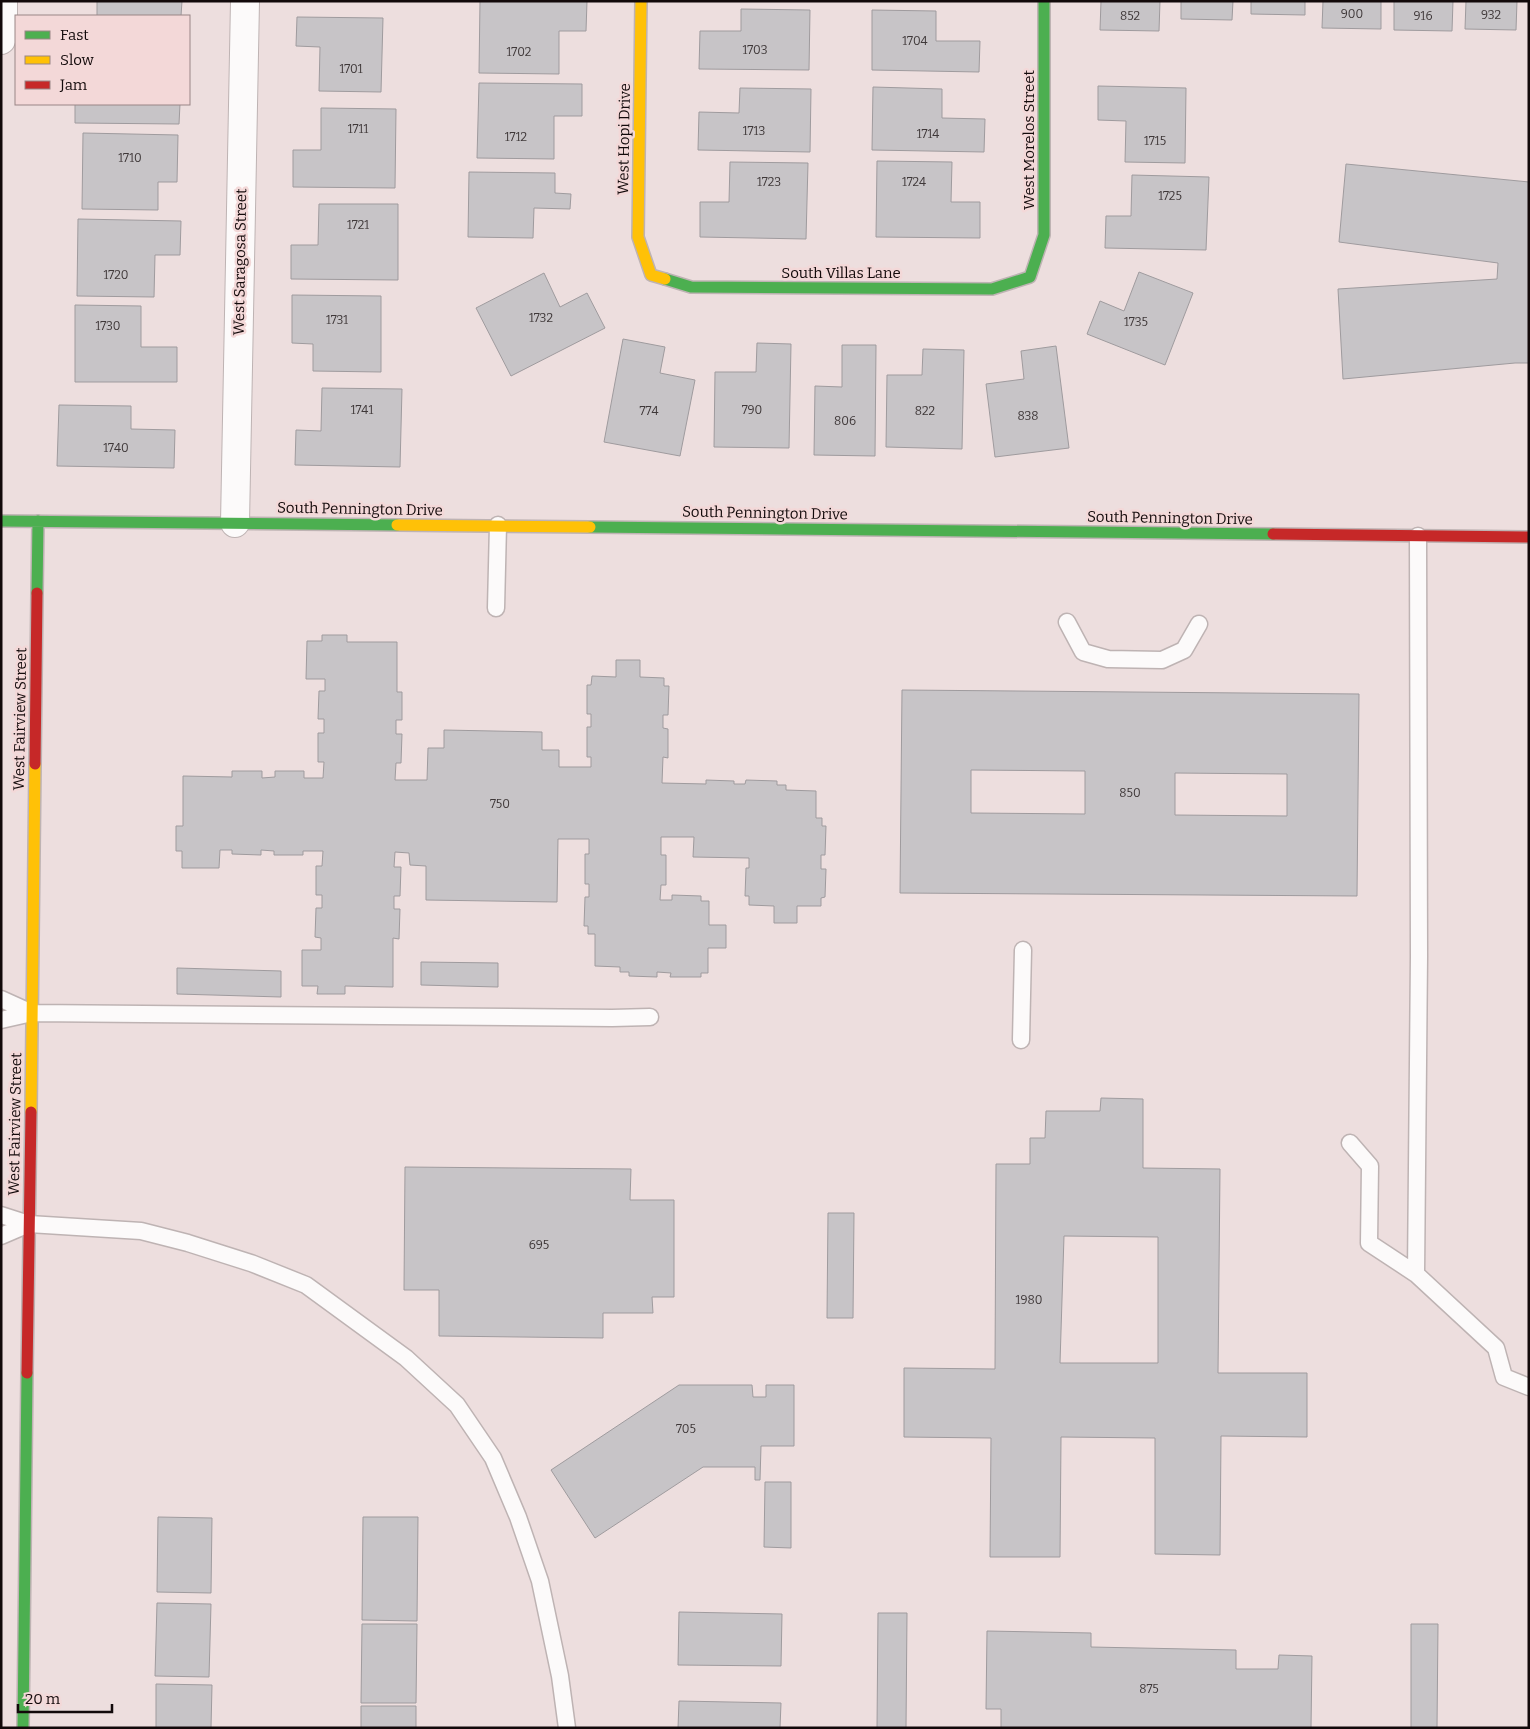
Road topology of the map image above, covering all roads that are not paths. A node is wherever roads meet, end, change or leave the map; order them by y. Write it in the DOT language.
graph roads {
  1 [pos="3,1"];
  2 [pos="245,1"];
  3 [pos="641,1"];
  4 [pos="1044,1"];
  5 [pos="1,40"];
  6 [pos="651,275"];
  7 [pos="1030,277"];
  8 [pos="1,521"];
  9 [pos="38,521"];
  10 [pos="235,523"];
  11 [pos="498,525"];
  12 [pos="1418,536"];
  13 [pos="1529,537"];
  14 [pos="496,608"];
  15 [pos="1067,622"];
  16 [pos="1199,624"];
  17 [pos="1023,950"];
  18 [pos="1,999"];
  19 [pos="32,1013"];
  20 [pos="650,1017"];
  21 [pos="1,1020"];
  22 [pos="1021,1040"];
  23 [pos="1350,1142"];
  24 [pos="1,1215"];
  25 [pos="29,1224"];
  26 [pos="1,1236"];
  27 [pos="1416,1274"];
  28 [pos="1529,1387"];
  29 [pos="23,1728"];
  30 [pos="567,1728"];
  1 -- 5 [label="street"];
  2 -- 10 [label="street, West Saragosa Street"];
  3 -- 6 [label="street, West Hopi Drive"];
  4 -- 7 [label="street, West Morelos Street"];
  6 -- 7 [label="street, South Villas Lane"];
  8 -- 9 [label="street, South Pennington Drive"];
  9 -- 10 [label="street, South Pennington Drive"];
  9 -- 19 [label="street, West Fairview Street"];
  10 -- 11 [label="street, South Pennington Drive"];
  11 -- 12 [label="street, South Pennington Drive"];
  11 -- 14 [label="lane"];
  12 -- 13 [label="street, South Pennington Drive"];
  12 -- 27 [label="lane"];
  15 -- 16 [label="lane"];
  17 -- 22 [label="lane"];
  18 -- 19 [label="lane"];
  19 -- 20 [label="lane"];
  19 -- 21 [label="lane"];
  19 -- 25 [label="street, West Fairview Street"];
  23 -- 27 [label="lane"];
  24 -- 25 [label="lane"];
  25 -- 26 [label="lane"];
  25 -- 29 [label="street, West Fairview Street"];
  25 -- 30 [label="lane"];
  27 -- 28 [label="lane"];
}
